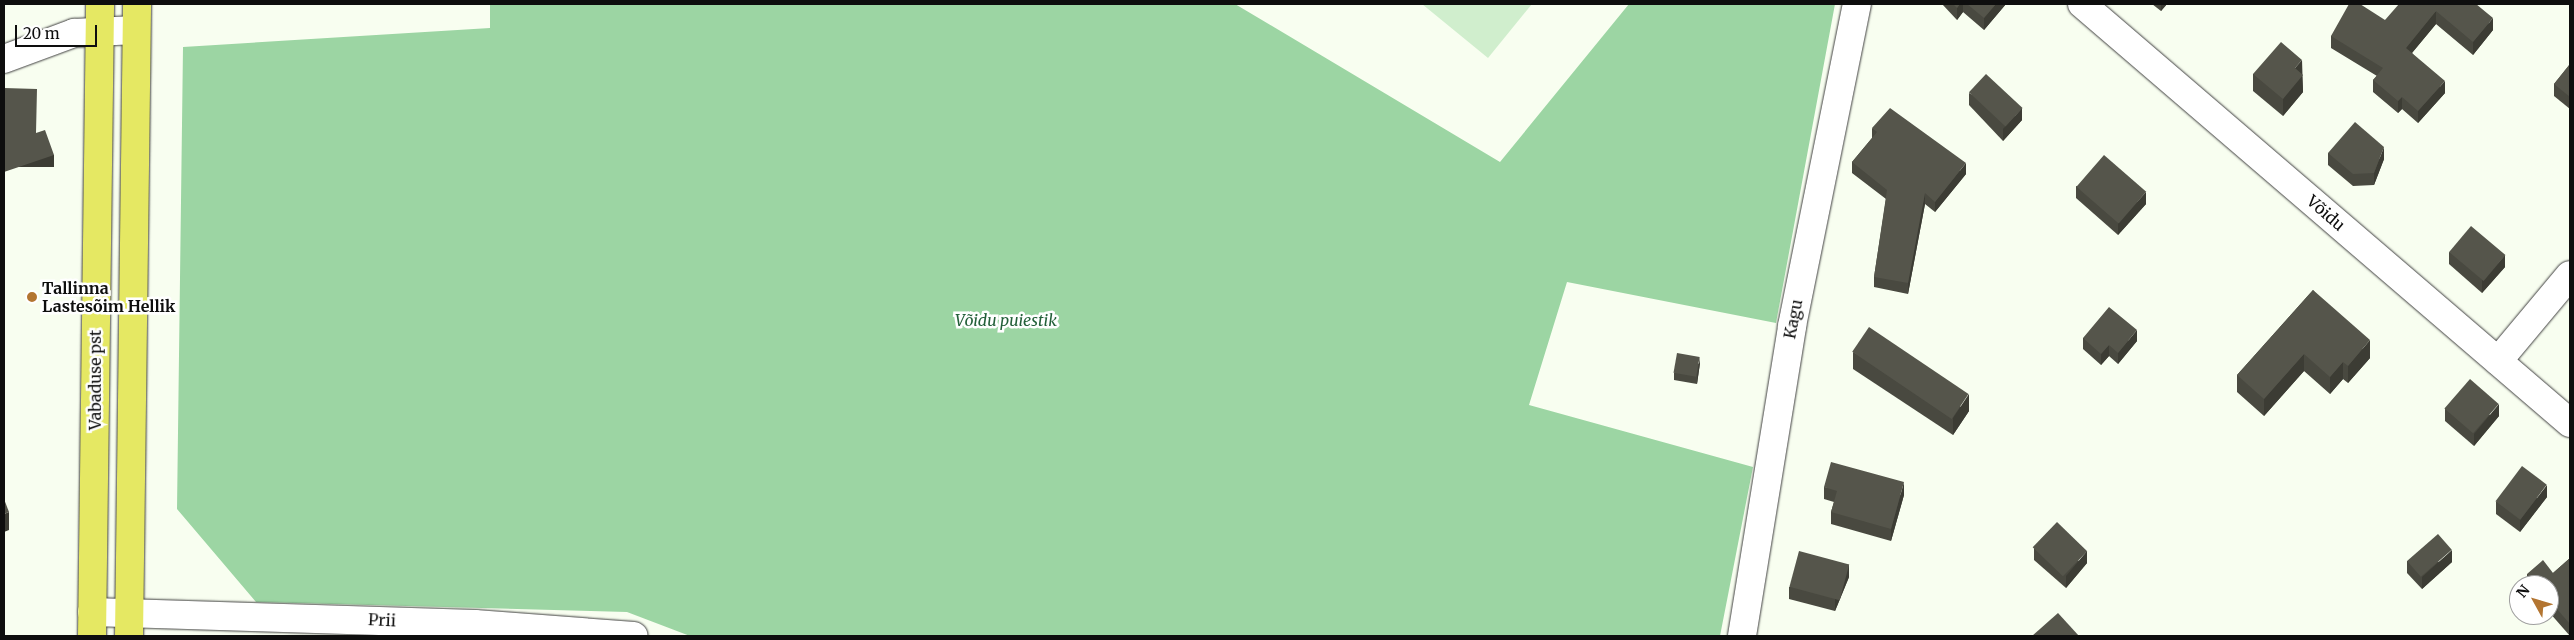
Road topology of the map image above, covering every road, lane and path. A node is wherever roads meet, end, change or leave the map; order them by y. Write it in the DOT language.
graph roads {
  1 [pos="100,4"];
  2 [pos="1857,4"];
  3 [pos="2082,4"];
  4 [pos="136,17"];
  5 [pos="98,30"];
  6 [pos="4,59"];
  7 [pos="2570,275"];
  8 [pos="2498,361"];
  9 [pos="2570,423"];
  10 [pos="92,624"];
  11 [pos="129,625"];
  12 [pos="634,636"];
  13 [pos="1742,636"];
  1 -- 5 [label="highway, Vabaduse pst"];
  2 -- 13 [label="street, Kagu"];
  3 -- 8 [label="street, Võidu"];
  4 -- 5 [label="street"];
  4 -- 11 [label="highway"];
  5 -- 6 [label="street"];
  5 -- 10 [label="highway, Vabaduse pst"];
  7 -- 8 [label="street"];
  8 -- 9 [label="street, Võidu"];
  10 -- 11 [label="street, Prii"];
  11 -- 12 [label="street, Prii"];
}
